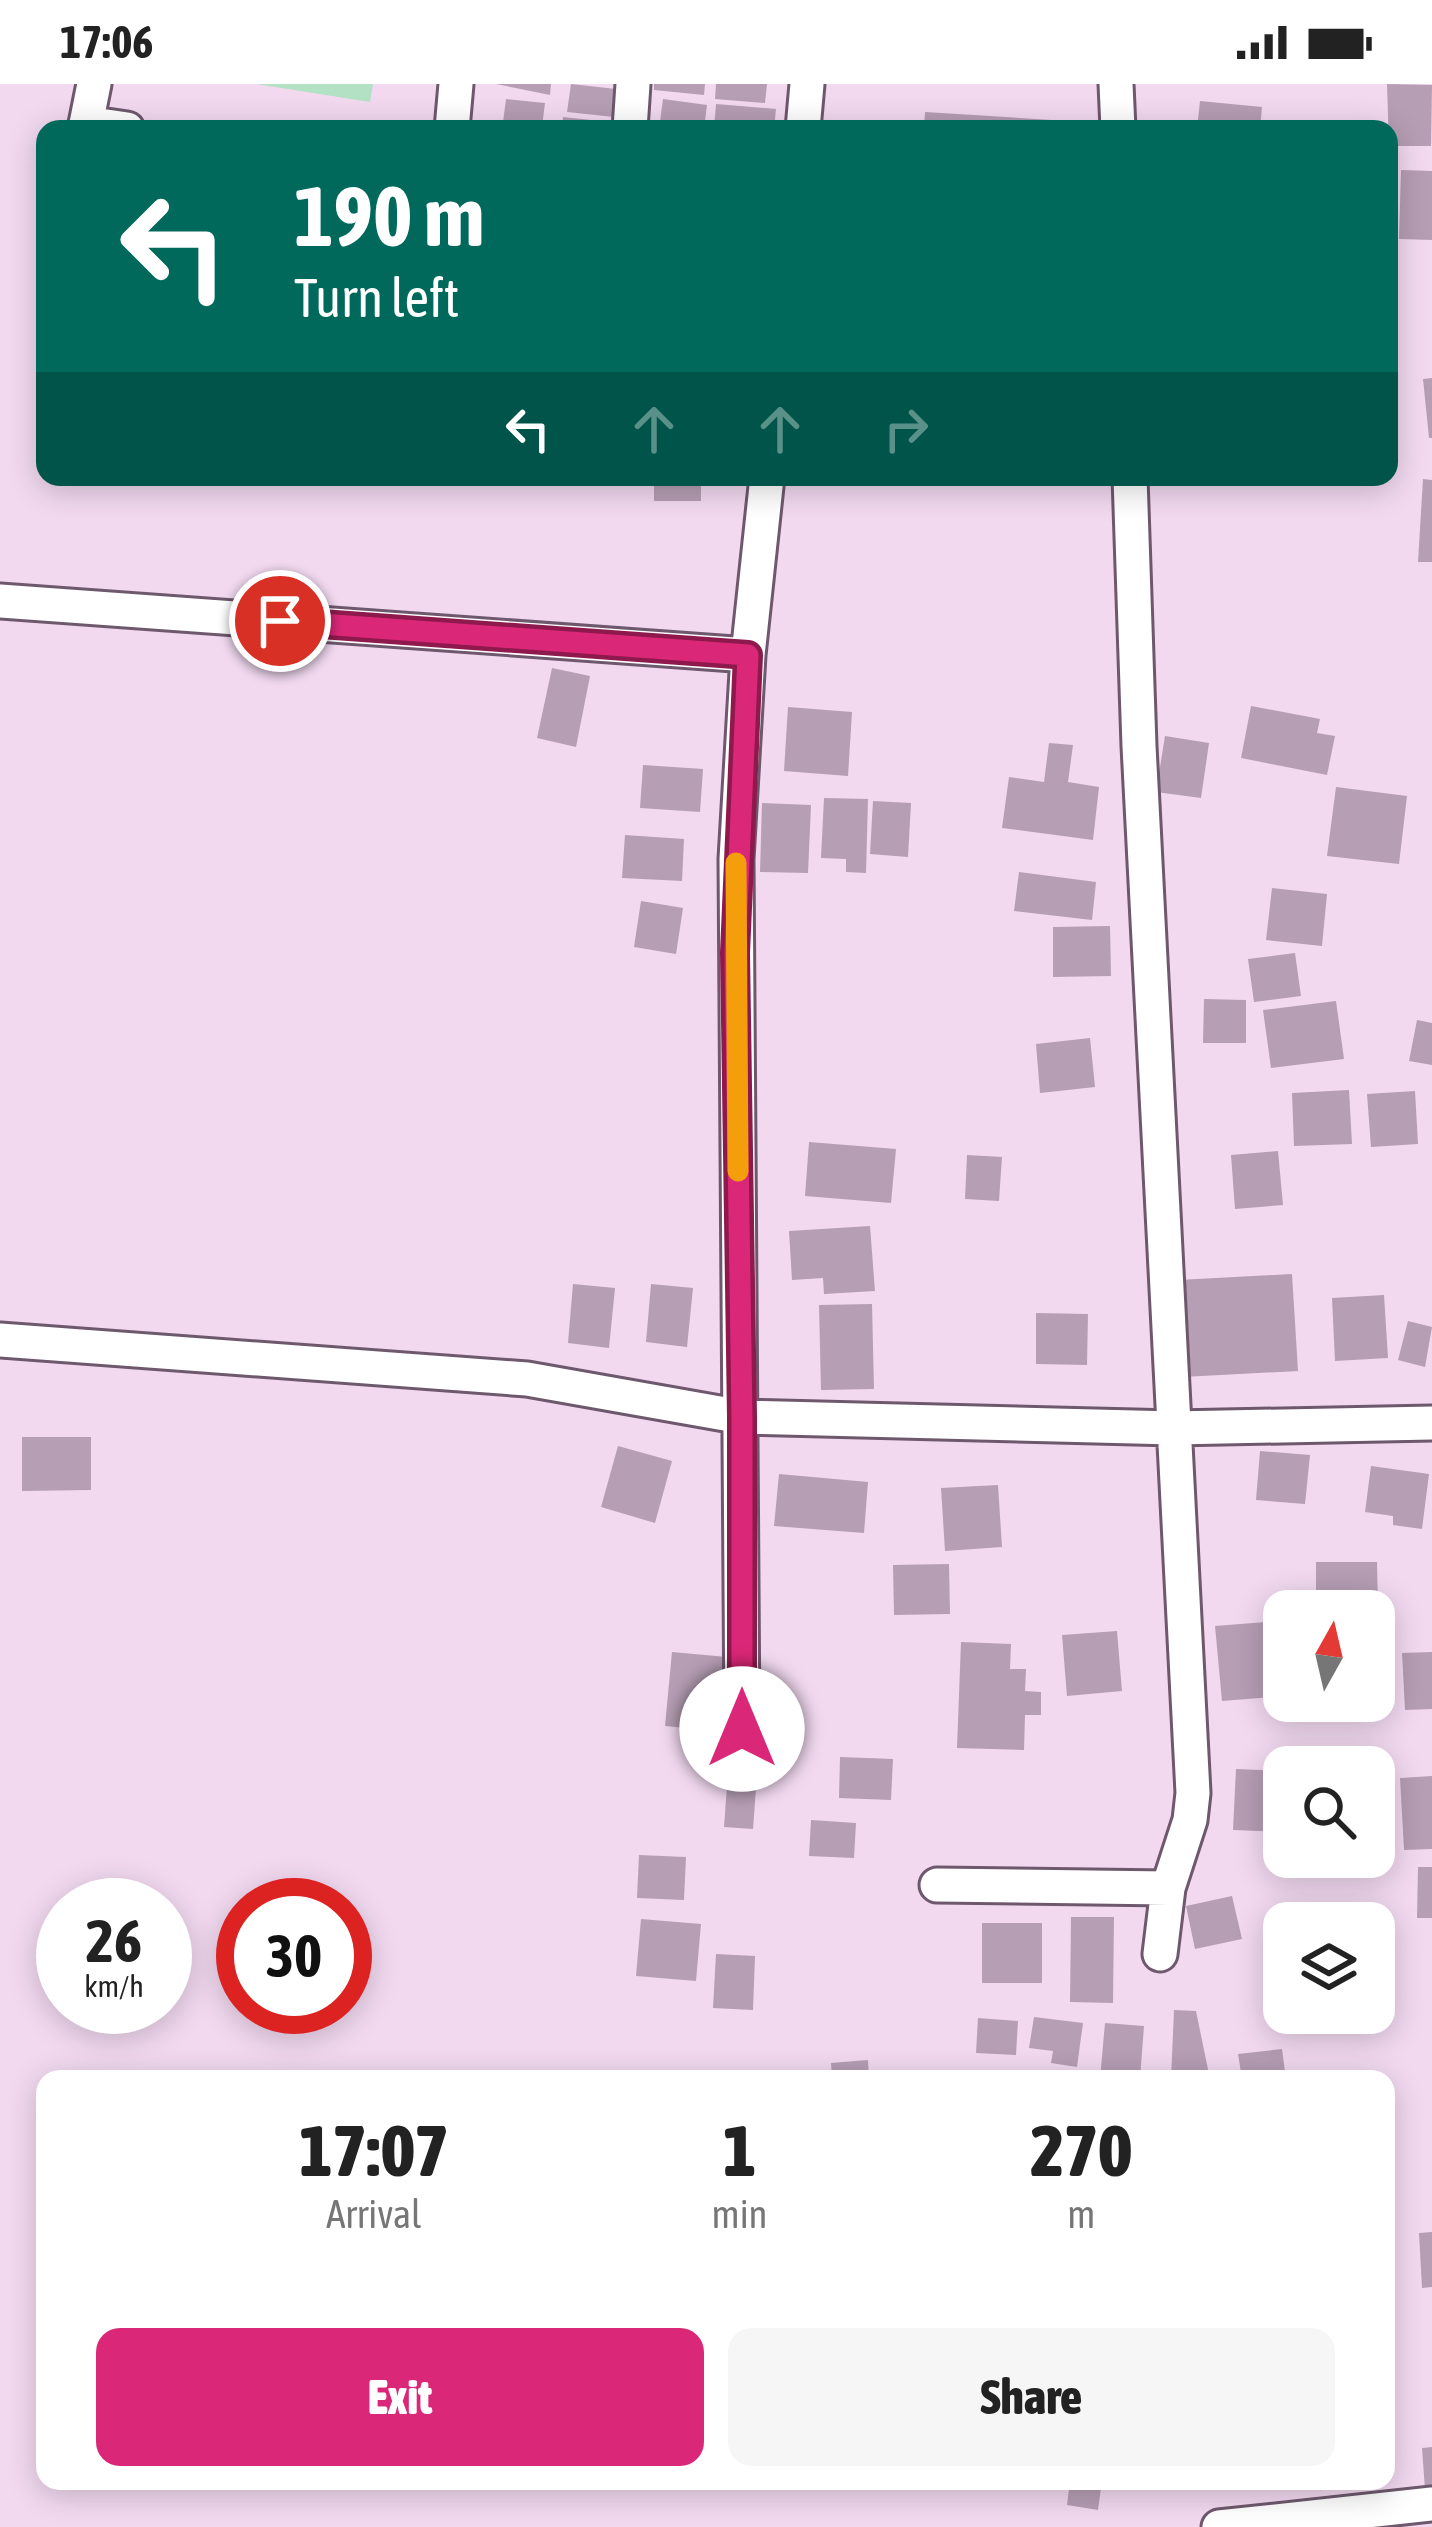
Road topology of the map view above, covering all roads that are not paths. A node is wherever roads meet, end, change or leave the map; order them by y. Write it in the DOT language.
graph roads {
  1 [pos="94,84"];
  2 [pos="456,84"];
  3 [pos="633,84"];
  4 [pos="807,84"];
  5 [pos="1116,84"];
  6 [pos="86,120"];
  7 [pos="453,120"];
  8 [pos="631,120"];
  9 [pos="803,120"];
  10 [pos="1118,120"];
  11 [pos="766,486"];
  12 [pos="1130,486"];
  13 [pos="0,601"];
  14 [pos="748,655"];
  15 [pos="0,1340"];
  16 [pos="742,1417"];
  17 [pos="1432,1423"];
  18 [pos="1174,1428"];
  19 [pos="742,1729"];
  20 [pos="938,1885"];
  21 [pos="1168,1888"];
  22 [pos="1160,1954"];
  23 [pos="1432,2504"];
  24 [pos="1219,2527"];
  1 -- 6 [label="street"];
  2 -- 7 [label="street"];
  3 -- 8 [label="street"];
  4 -- 9 [label="street"];
  5 -- 10 [label="street"];
  11 -- 14 [label="street"];
  12 -- 18 [label="street"];
  13 -- 14 [label="street"];
  14 -- 16 [label="street"];
  15 -- 16 [label="street"];
  16 -- 18 [label="street"];
  16 -- 19 [label="street"];
  17 -- 18 [label="street"];
  18 -- 21 [label="street"];
  20 -- 21 [label="street"];
  21 -- 22 [label="street"];
  23 -- 24 [label="street"];
}
